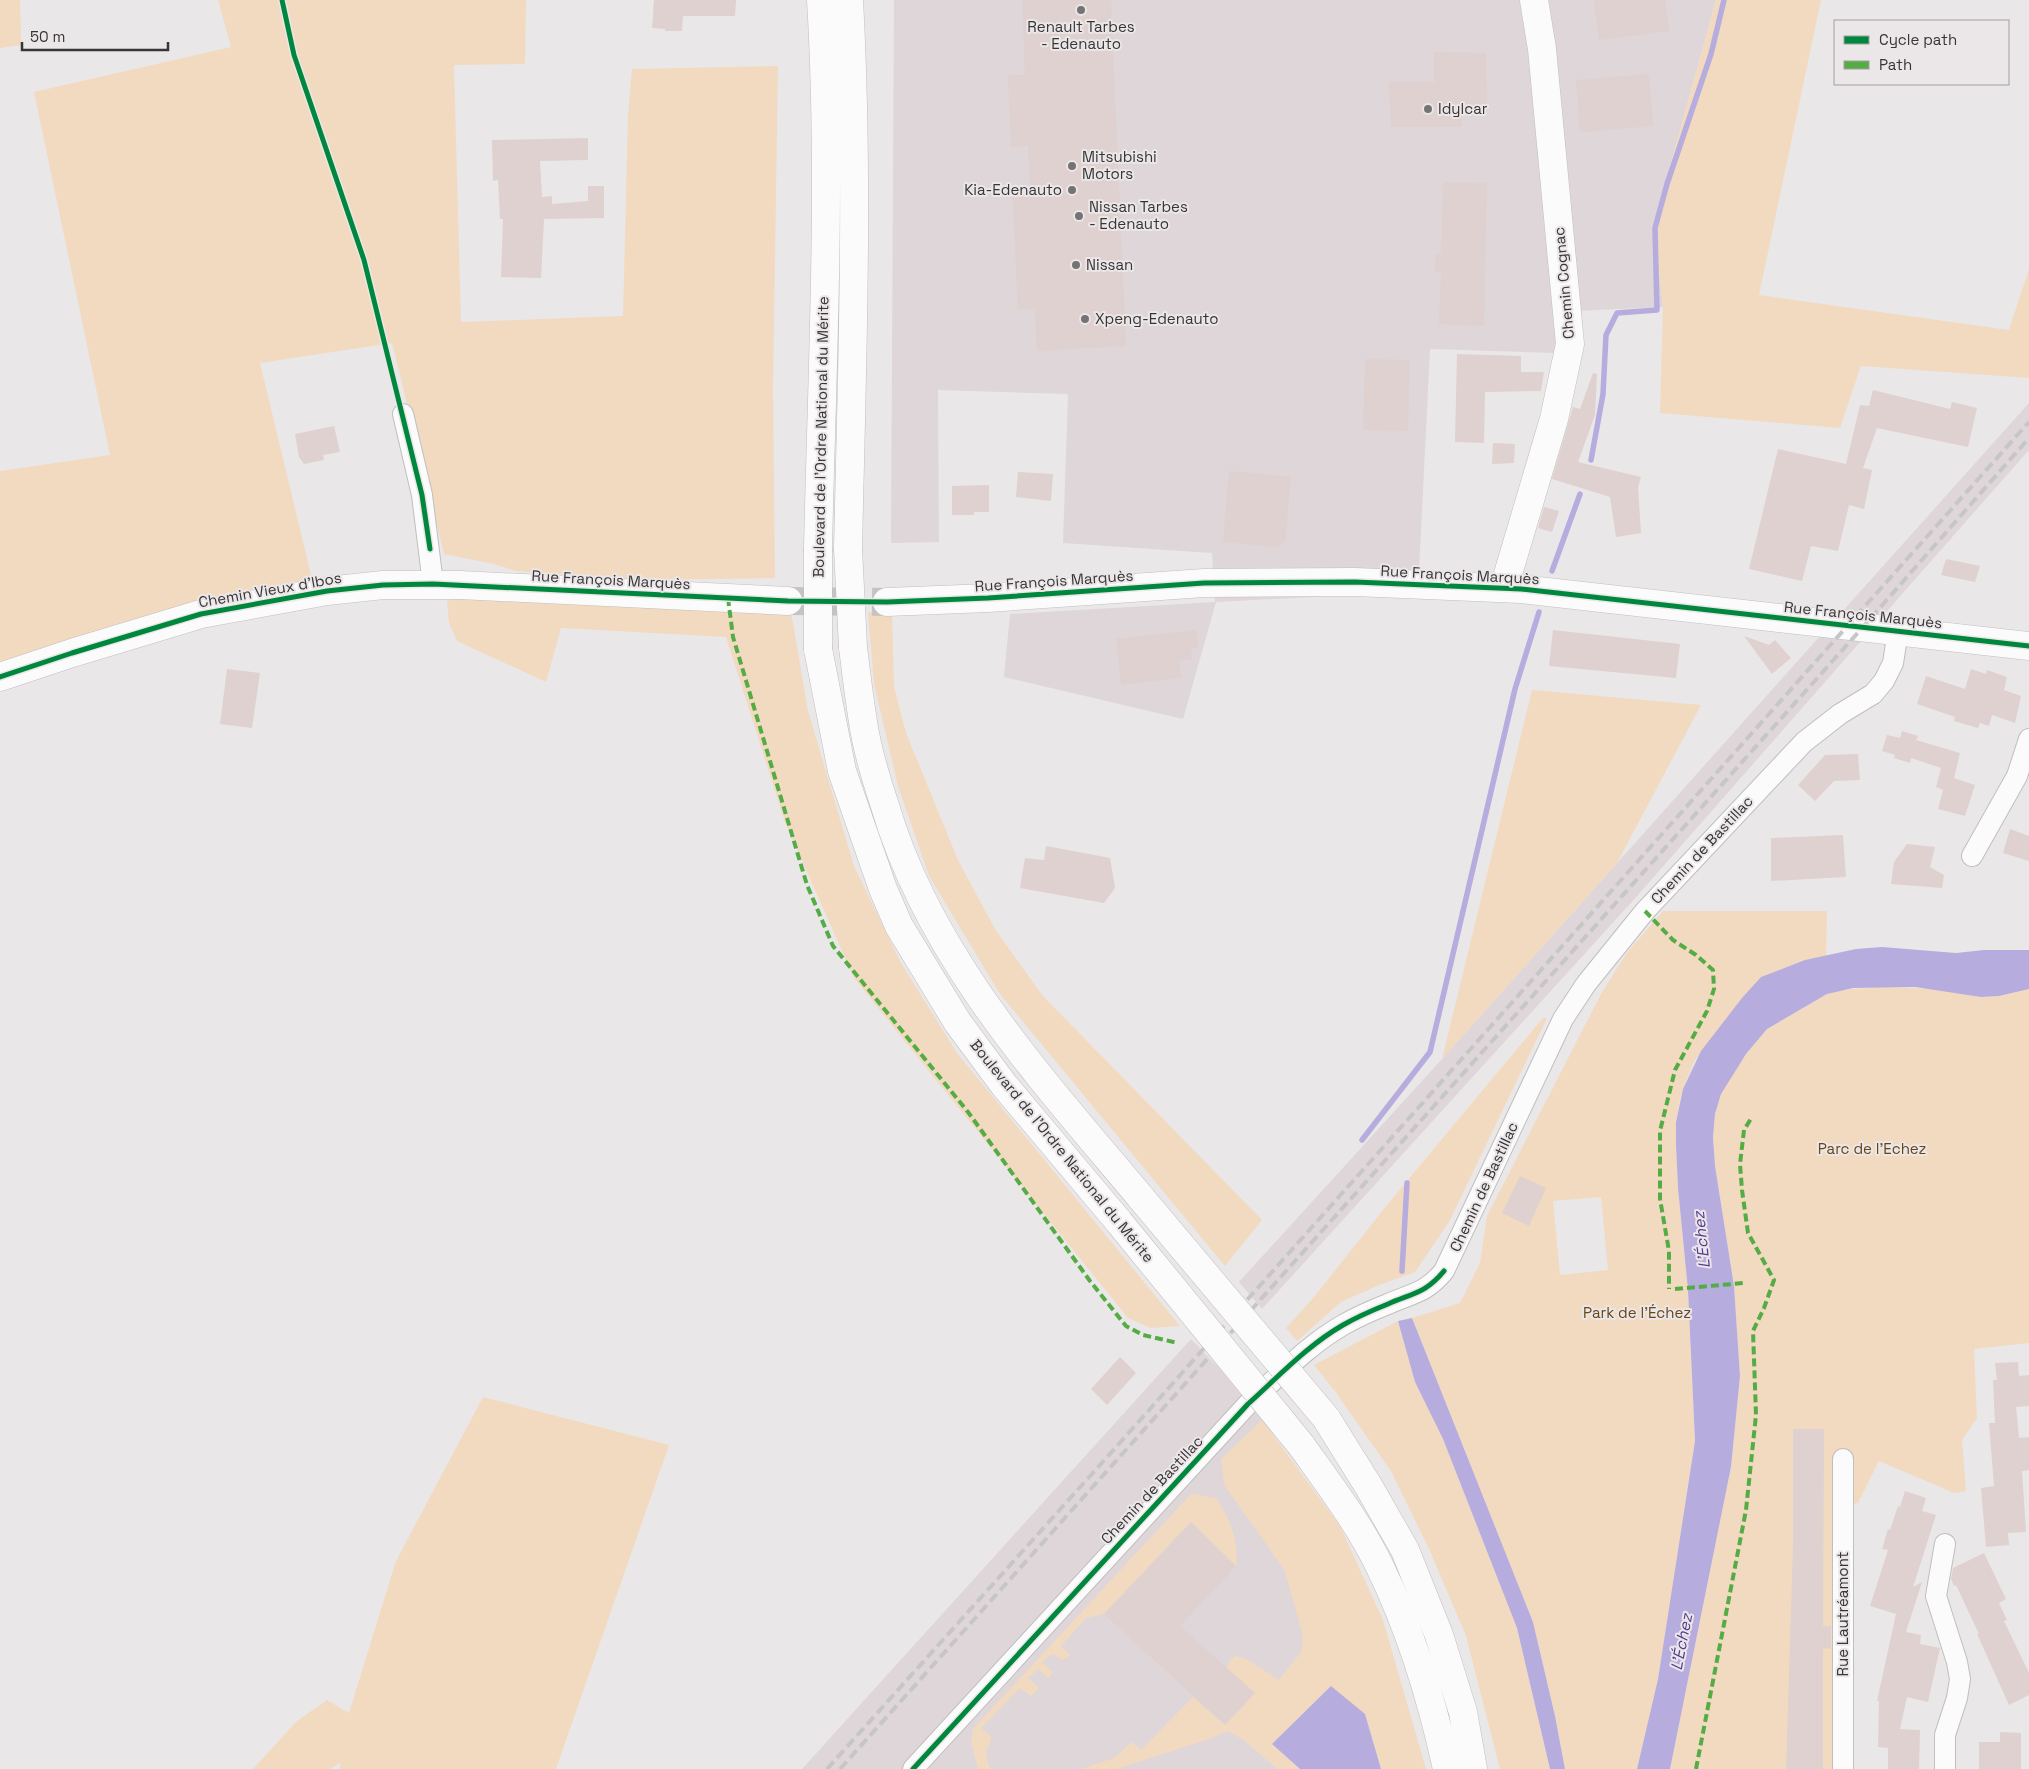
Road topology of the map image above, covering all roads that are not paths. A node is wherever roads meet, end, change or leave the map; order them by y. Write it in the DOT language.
graph roads {
  1 [pos="821,0"];
  2 [pos="849,0"];
  3 [pos="862,0"];
  4 [pos="1534,0"];
  5 [pos="853,77"];
  6 [pos="403,414"];
  7 [pos="434,584"];
  8 [pos="1505,588"];
  9 [pos="788,601"];
  10 [pos="887,602"];
  11 [pos="1898,631"];
  12 [pos="2029,646"];
  13 [pos="0,677"];
  14 [pos="2029,739"];
  15 [pos="1972,856"];
  16 [pos="1843,1459"];
  17 [pos="1945,1544"];
  18 [pos="913,1769"];
  19 [pos="1448,1769"];
  20 [pos="1473,1769"];
  21 [pos="1843,1769"];
  22 [pos="1945,1769"];
  1 -- 19 [label="main road, Boulevard de l'Ordre National du Mérite, bridge"];
  2 -- 5 [label="main road, Boulevard de l'Ordre National du Mérite"];
  3 -- 5 [label="street"];
  4 -- 8 [label="main road, Chemin Cognac"];
  5 -- 20 [label="main road, Boulevard de l'Ordre National du Mérite, bridge"];
  6 -- 7 [label="street"];
  7 -- 9 [label="main road, Rue François Marquès"];
  7 -- 13 [label="main road, Chemin Vieux d'Ibos"];
  8 -- 10 [label="main road, Rue François Marquès"];
  8 -- 11 [label="main road, Rue François Marquès"];
  11 -- 12 [label="main road, Rue François Marquès"];
  11 -- 18 [label="street, Chemin de Bastillac"];
  14 -- 15 [label="street"];
  16 -- 21 [label="street, Rue Lautréamont"];
  17 -- 22 [label="street"];
}
